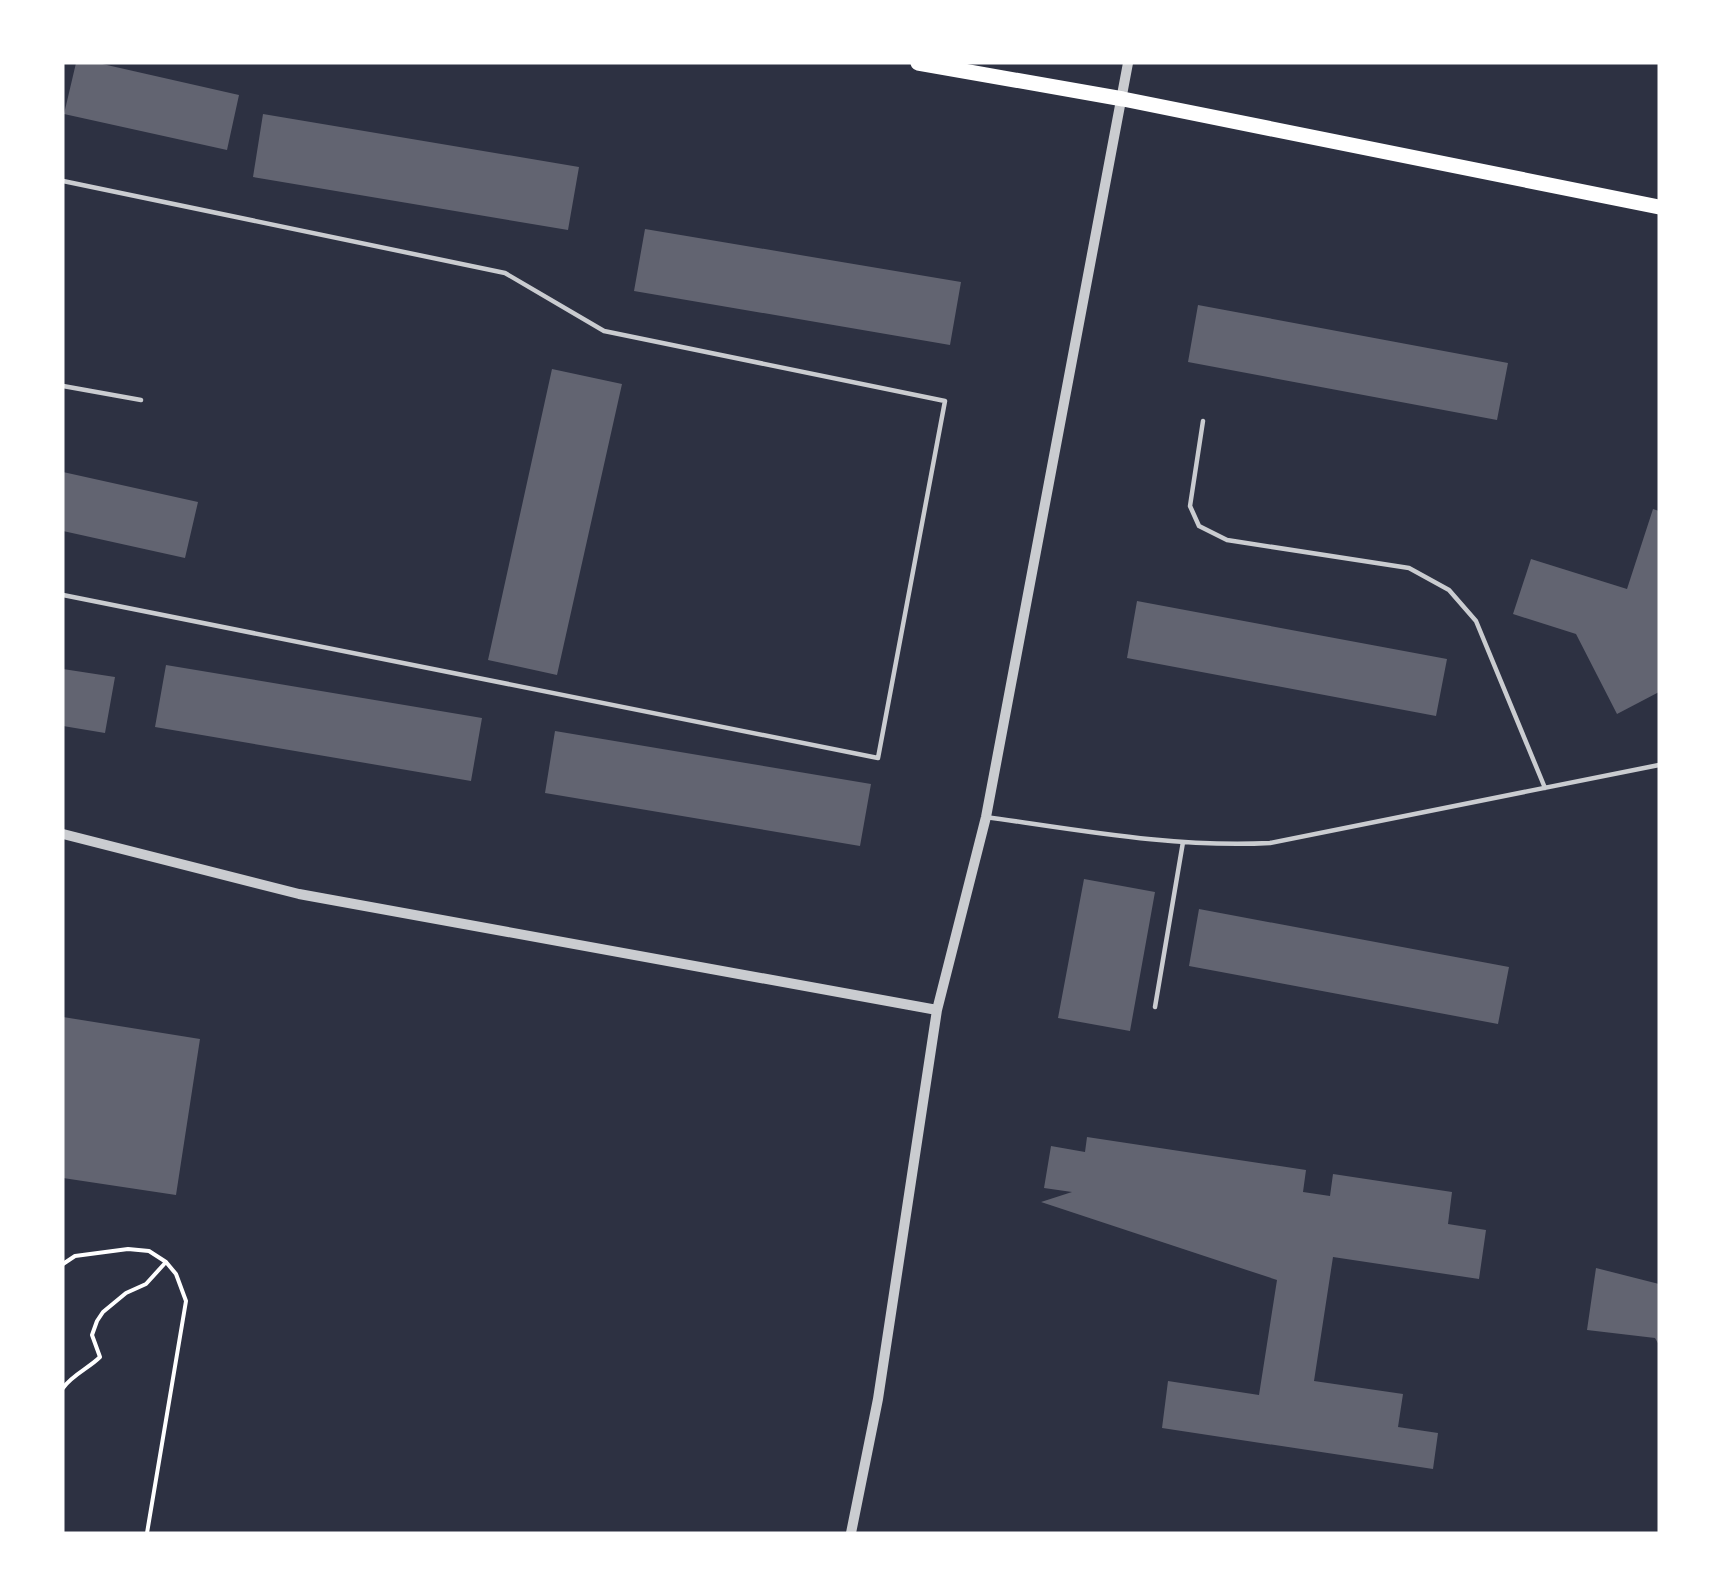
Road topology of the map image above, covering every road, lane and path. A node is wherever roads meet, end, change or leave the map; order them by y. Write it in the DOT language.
graph roads {
  1 [pos="918,63"];
  2 [pos="1128,63"];
  3 [pos="1123,99"];
  4 [pos="63,181"];
  5 [pos="1659,207"];
  6 [pos="63,386"];
  7 [pos="141,400"];
  8 [pos="1203,421"];
  9 [pos="63,595"];
  10 [pos="1659,765"];
  11 [pos="1545,788"];
  12 [pos="986,817"];
  13 [pos="63,834"];
  14 [pos="1183,842"];
  15 [pos="1155,1006"];
  16 [pos="937,1010"];
  17 [pos="166,1262"];
  18 [pos="63,1264"];
  19 [pos="63,1388"];
  20 [pos="147,1533"];
  21 [pos="851,1533"];
  1 -- 3 [label="main road"];
  2 -- 3 [label="street"];
  3 -- 5 [label="main road"];
  3 -- 12 [label="street"];
  4 -- 9 [label="lane"];
  6 -- 7 [label="lane"];
  8 -- 11 [label="lane"];
  10 -- 11 [label="lane"];
  11 -- 14 [label="lane"];
  12 -- 14 [label="lane"];
  12 -- 16 [label="street"];
  13 -- 16 [label="street"];
  14 -- 15 [label="lane"];
  16 -- 21 [label="street"];
  17 -- 18 [label="path"];
  17 -- 19 [label="path"];
  17 -- 20 [label="path"];
}
